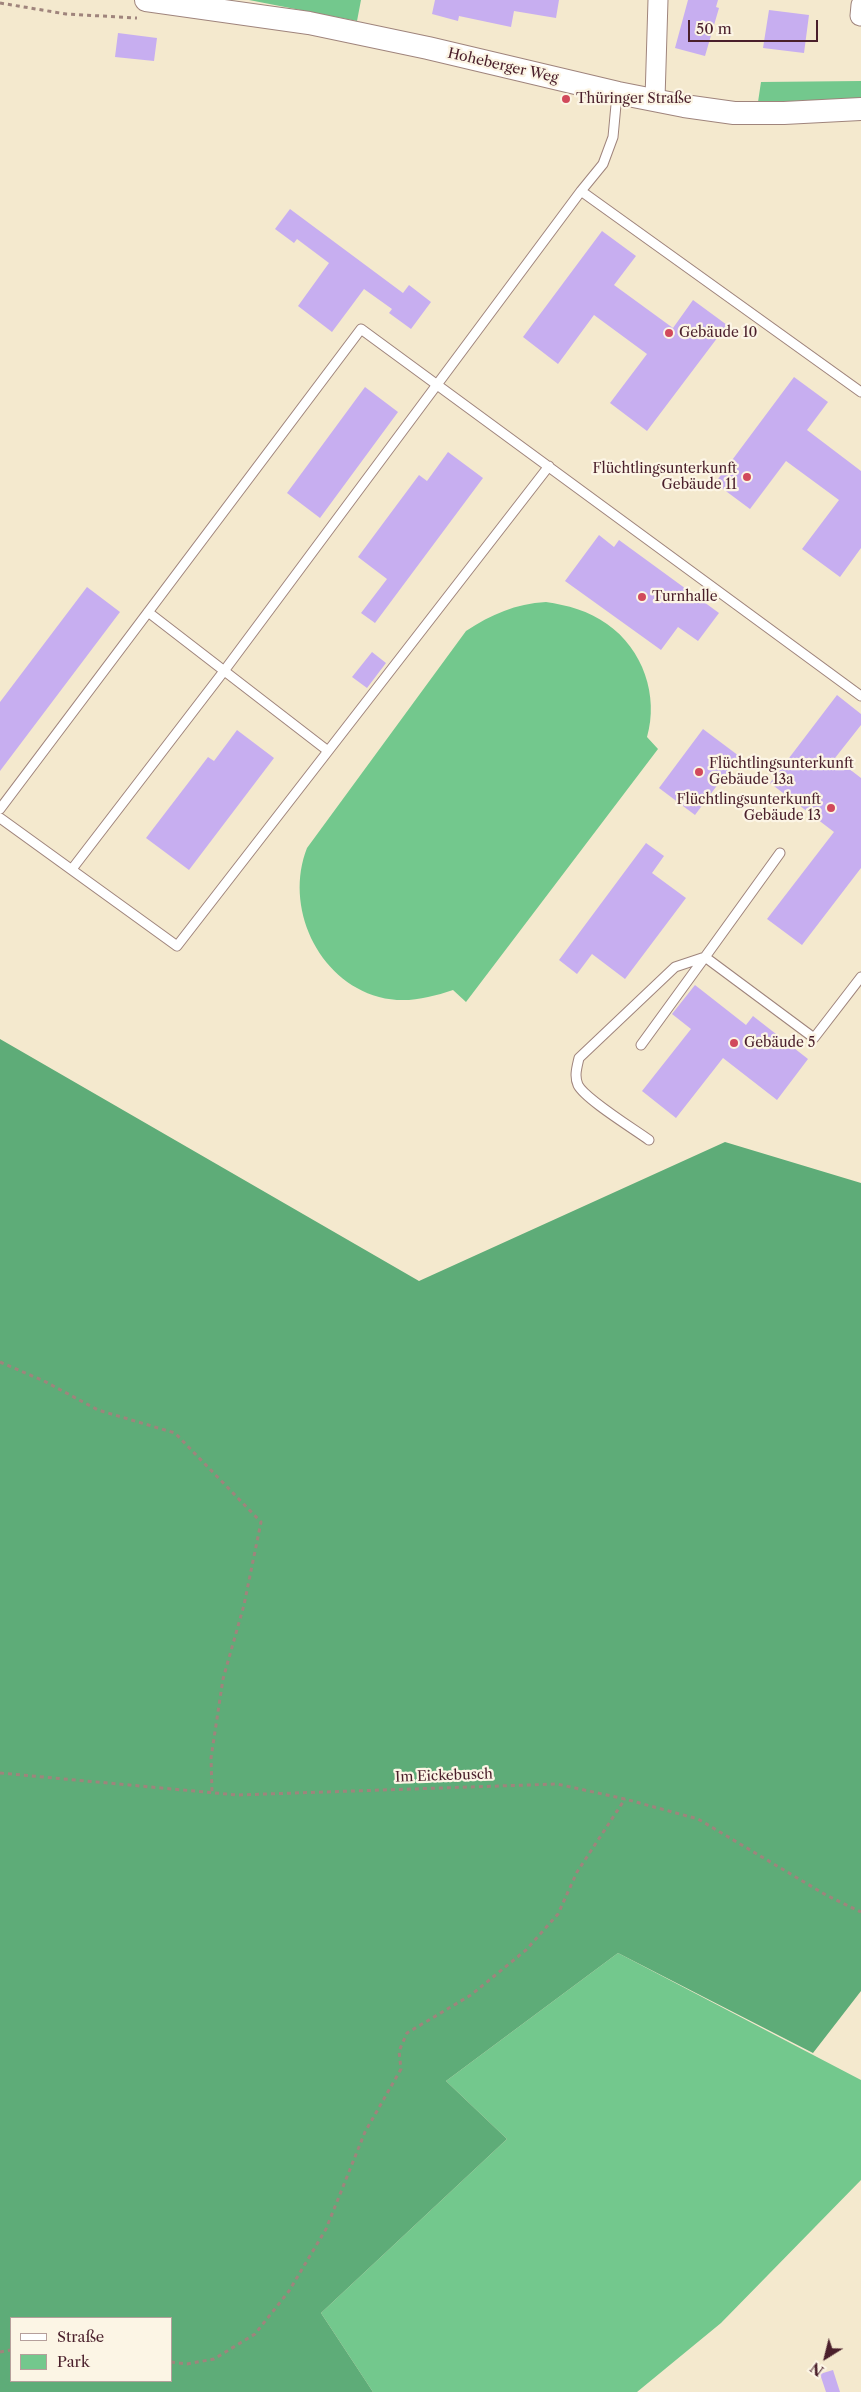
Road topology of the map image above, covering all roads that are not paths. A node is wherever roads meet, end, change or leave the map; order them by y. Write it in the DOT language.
graph roads {
  1 [pos="146,0"];
  2 [pos="658,0"];
  3 [pos="618,93"];
  4 [pos="655,99"];
  5 [pos="861,109"];
  6 [pos="580,191"];
  7 [pos="437,384"];
  8 [pos="861,392"];
  9 [pos="549,466"];
  10 [pos="148,612"];
  11 [pos="224,671"];
  12 [pos="861,696"];
  13 [pos="328,751"];
  14 [pos="0,809"];
  15 [pos="0,818"];
  16 [pos="780,853"];
  17 [pos="72,869"];
  18 [pos="705,957"];
  19 [pos="861,977"];
  20 [pos="641,1046"];
  21 [pos="649,1140"];
  1 -- 3 [label="street, Hoheberger Weg"];
  2 -- 4 [label="street"];
  3 -- 4 [label="street, Hoheberger Weg"];
  3 -- 6 [label="lane"];
  4 -- 5 [label="street, Hoheberger Weg"];
  6 -- 7 [label="lane"];
  6 -- 8 [label="lane"];
  7 -- 9 [label="lane"];
  7 -- 10 [label="lane"];
  7 -- 11 [label="lane"];
  9 -- 12 [label="lane"];
  9 -- 13 [label="lane"];
  10 -- 11 [label="lane"];
  10 -- 14 [label="lane"];
  11 -- 13 [label="lane"];
  11 -- 17 [label="lane"];
  13 -- 17 [label="lane"];
  15 -- 17 [label="lane"];
  16 -- 18 [label="lane"];
  18 -- 19 [label="lane"];
  18 -- 20 [label="lane"];
  18 -- 21 [label="lane"];
}
